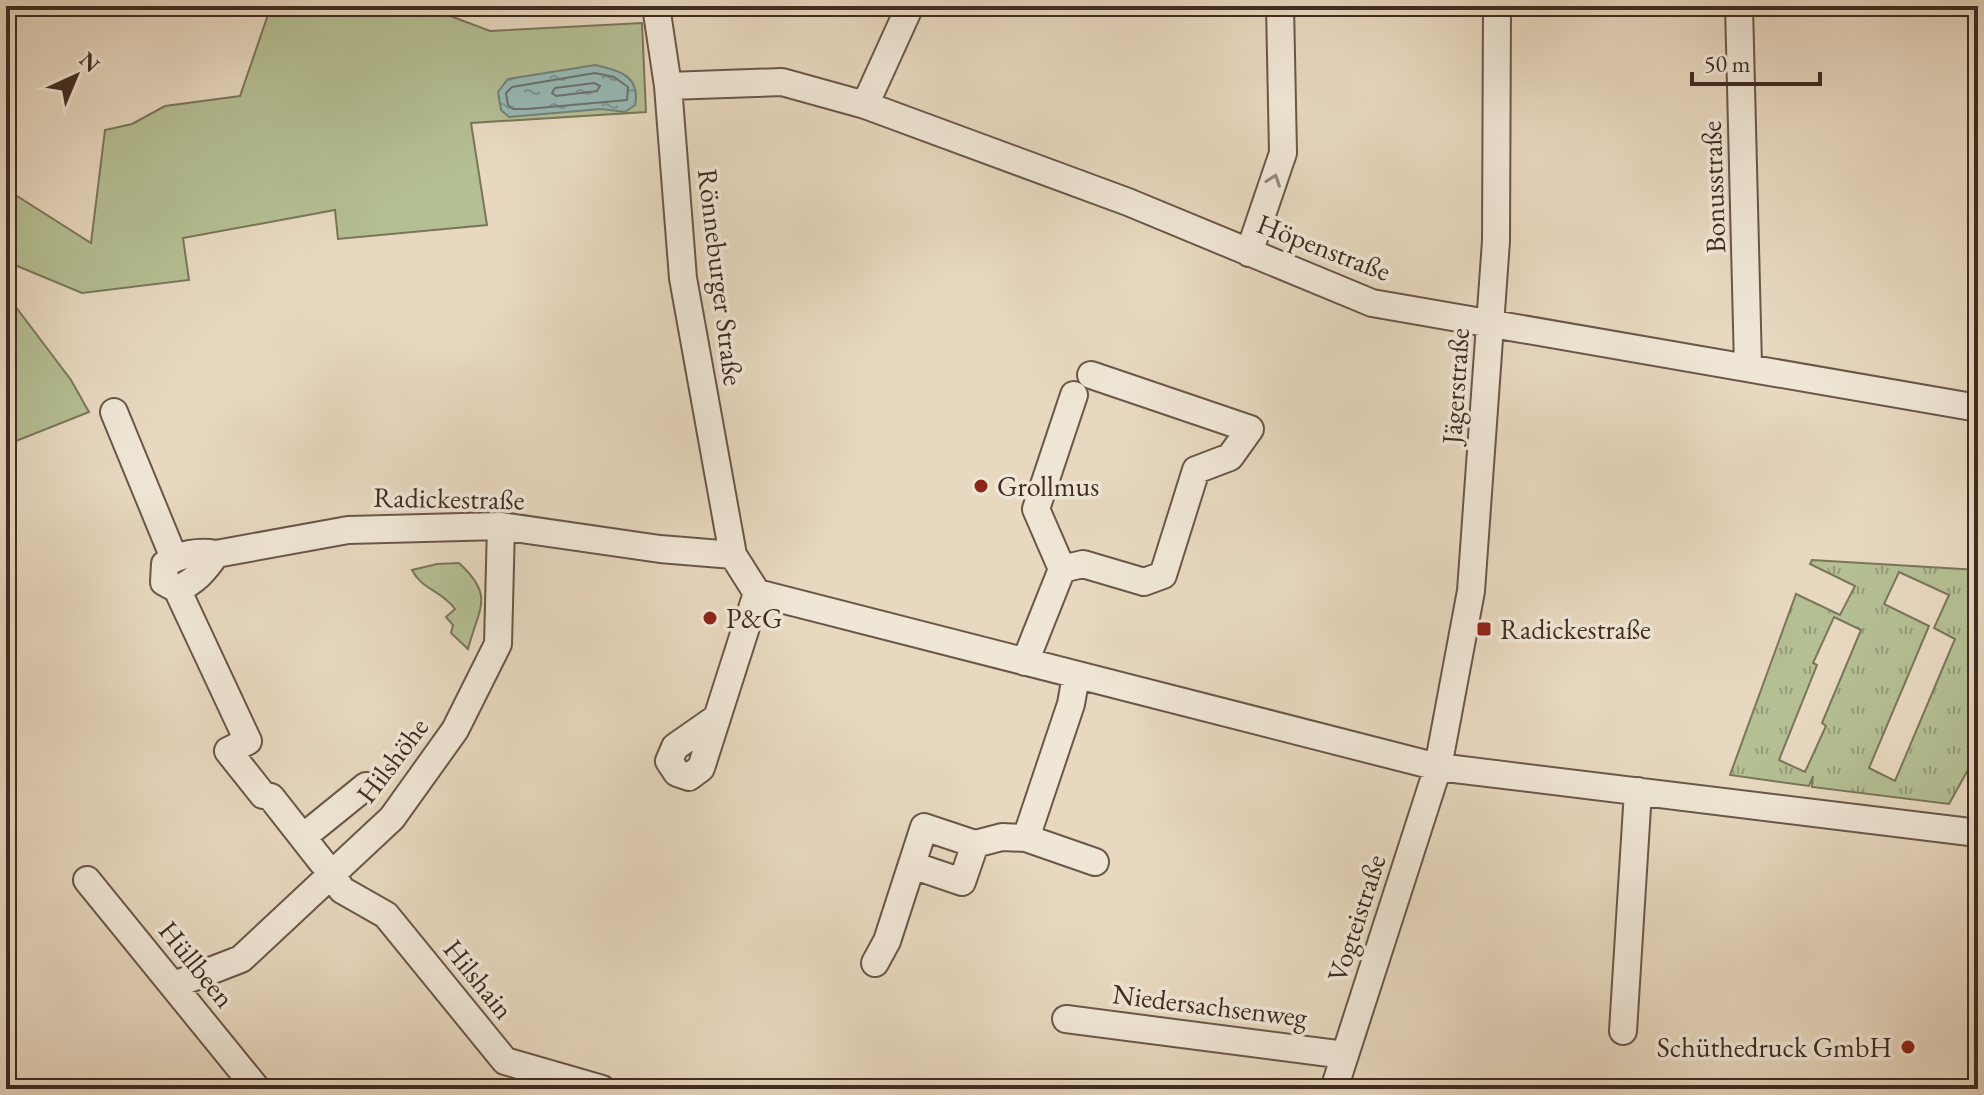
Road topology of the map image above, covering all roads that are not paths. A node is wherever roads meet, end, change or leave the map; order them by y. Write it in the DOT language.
graph roads {
  1 [pos="656,6"];
  2 [pos="910,6"];
  3 [pos="1280,6"];
  4 [pos="1497,6"];
  5 [pos="1739,6"];
  6 [pos="668,86"];
  7 [pos="865,105"];
  8 [pos="1249,253"];
  9 [pos="1491,326"];
  10 [pos="1748,366"];
  11 [pos="1978,408"];
  12 [pos="114,412"];
  13 [pos="501,526"];
  14 [pos="216,554"];
  15 [pos="733,555"];
  16 [pos="174,558"];
  17 [pos="1062,569"];
  18 [pos="177,589"];
  19 [pos="757,593"];
  20 [pos="1025,662"];
  21 [pos="1076,676"];
  22 [pos="715,719"];
  23 [pos="1438,767"];
  24 [pos="366,786"];
  25 [pos="1638,791"];
  26 [pos="1978,833"];
  27 [pos="303,837"];
  28 [pos="1026,838"];
  29 [pos="975,844"];
  30 [pos="1095,862"];
  31 [pos="912,865"];
  32 [pos="327,868"];
  33 [pos="87,880"];
  34 [pos="875,963"];
  35 [pos="174,985"];
  36 [pos="1066,1019"];
  37 [pos="1623,1031"];
  38 [pos="1345,1055"];
  39 [pos="257,1089"];
  40 [pos="602,1089"];
  41 [pos="1334,1089"];
  1 -- 6 [label="street, Rönneburger Straße"];
  2 -- 7 [label="street"];
  8 -- 3 [label="street, one-way"];
  4 -- 9 [label="street, Jägerstraße"];
  5 -- 10 [label="street, Bonusstraße"];
  6 -- 7 [label="street, Höpenstraße"];
  6 -- 15 [label="street, Rönneburger Straße"];
  7 -- 8 [label="street, Höpenstraße"];
  8 -- 9 [label="street, Höpenstraße"];
  9 -- 10 [label="street, Höpenstraße"];
  9 -- 23 [label="street, Jägerstraße"];
  10 -- 11 [label="street, Höpenstraße"];
  12 -- 16 [label="street"];
  13 -- 14 [label="street, Radickestraße"];
  13 -- 15 [label="street, Radickestraße"];
  13 -- 32 [label="street, Hilshöhe"];
  14 -- 16 [label="street, Radickestraße"];
  14 -- 18 [label="street"];
  15 -- 19 [label="street"];
  16 -- 18 [label="street"];
  17 -- 17 [label="street"];
  17 -- 20 [label="street"];
  18 -- 27 [label="street"];
  19 -- 20 [label="street"];
  19 -- 22 [label="street"];
  20 -- 21 [label="street"];
  21 -- 23 [label="street"];
  21 -- 28 [label="street"];
  23 -- 25 [label="street"];
  23 -- 38 [label="street, Vogteistraße"];
  24 -- 27 [label="street"];
  25 -- 26 [label="street"];
  25 -- 37 [label="street"];
  27 -- 32 [label="street"];
  28 -- 29 [label="street"];
  28 -- 30 [label="street"];
  29 -- 31 [label="street"];
  29 -- 31 [label="street"];
  31 -- 34 [label="street"];
  32 -- 35 [label="street, Hilshöhe"];
  32 -- 40 [label="street, Hilshain"];
  33 -- 35 [label="street, Hüllbeen"];
  35 -- 39 [label="street, Hüllbeen"];
  36 -- 38 [label="street, Niedersachsenweg"];
  38 -- 41 [label="street, Vogteistraße"];
}
